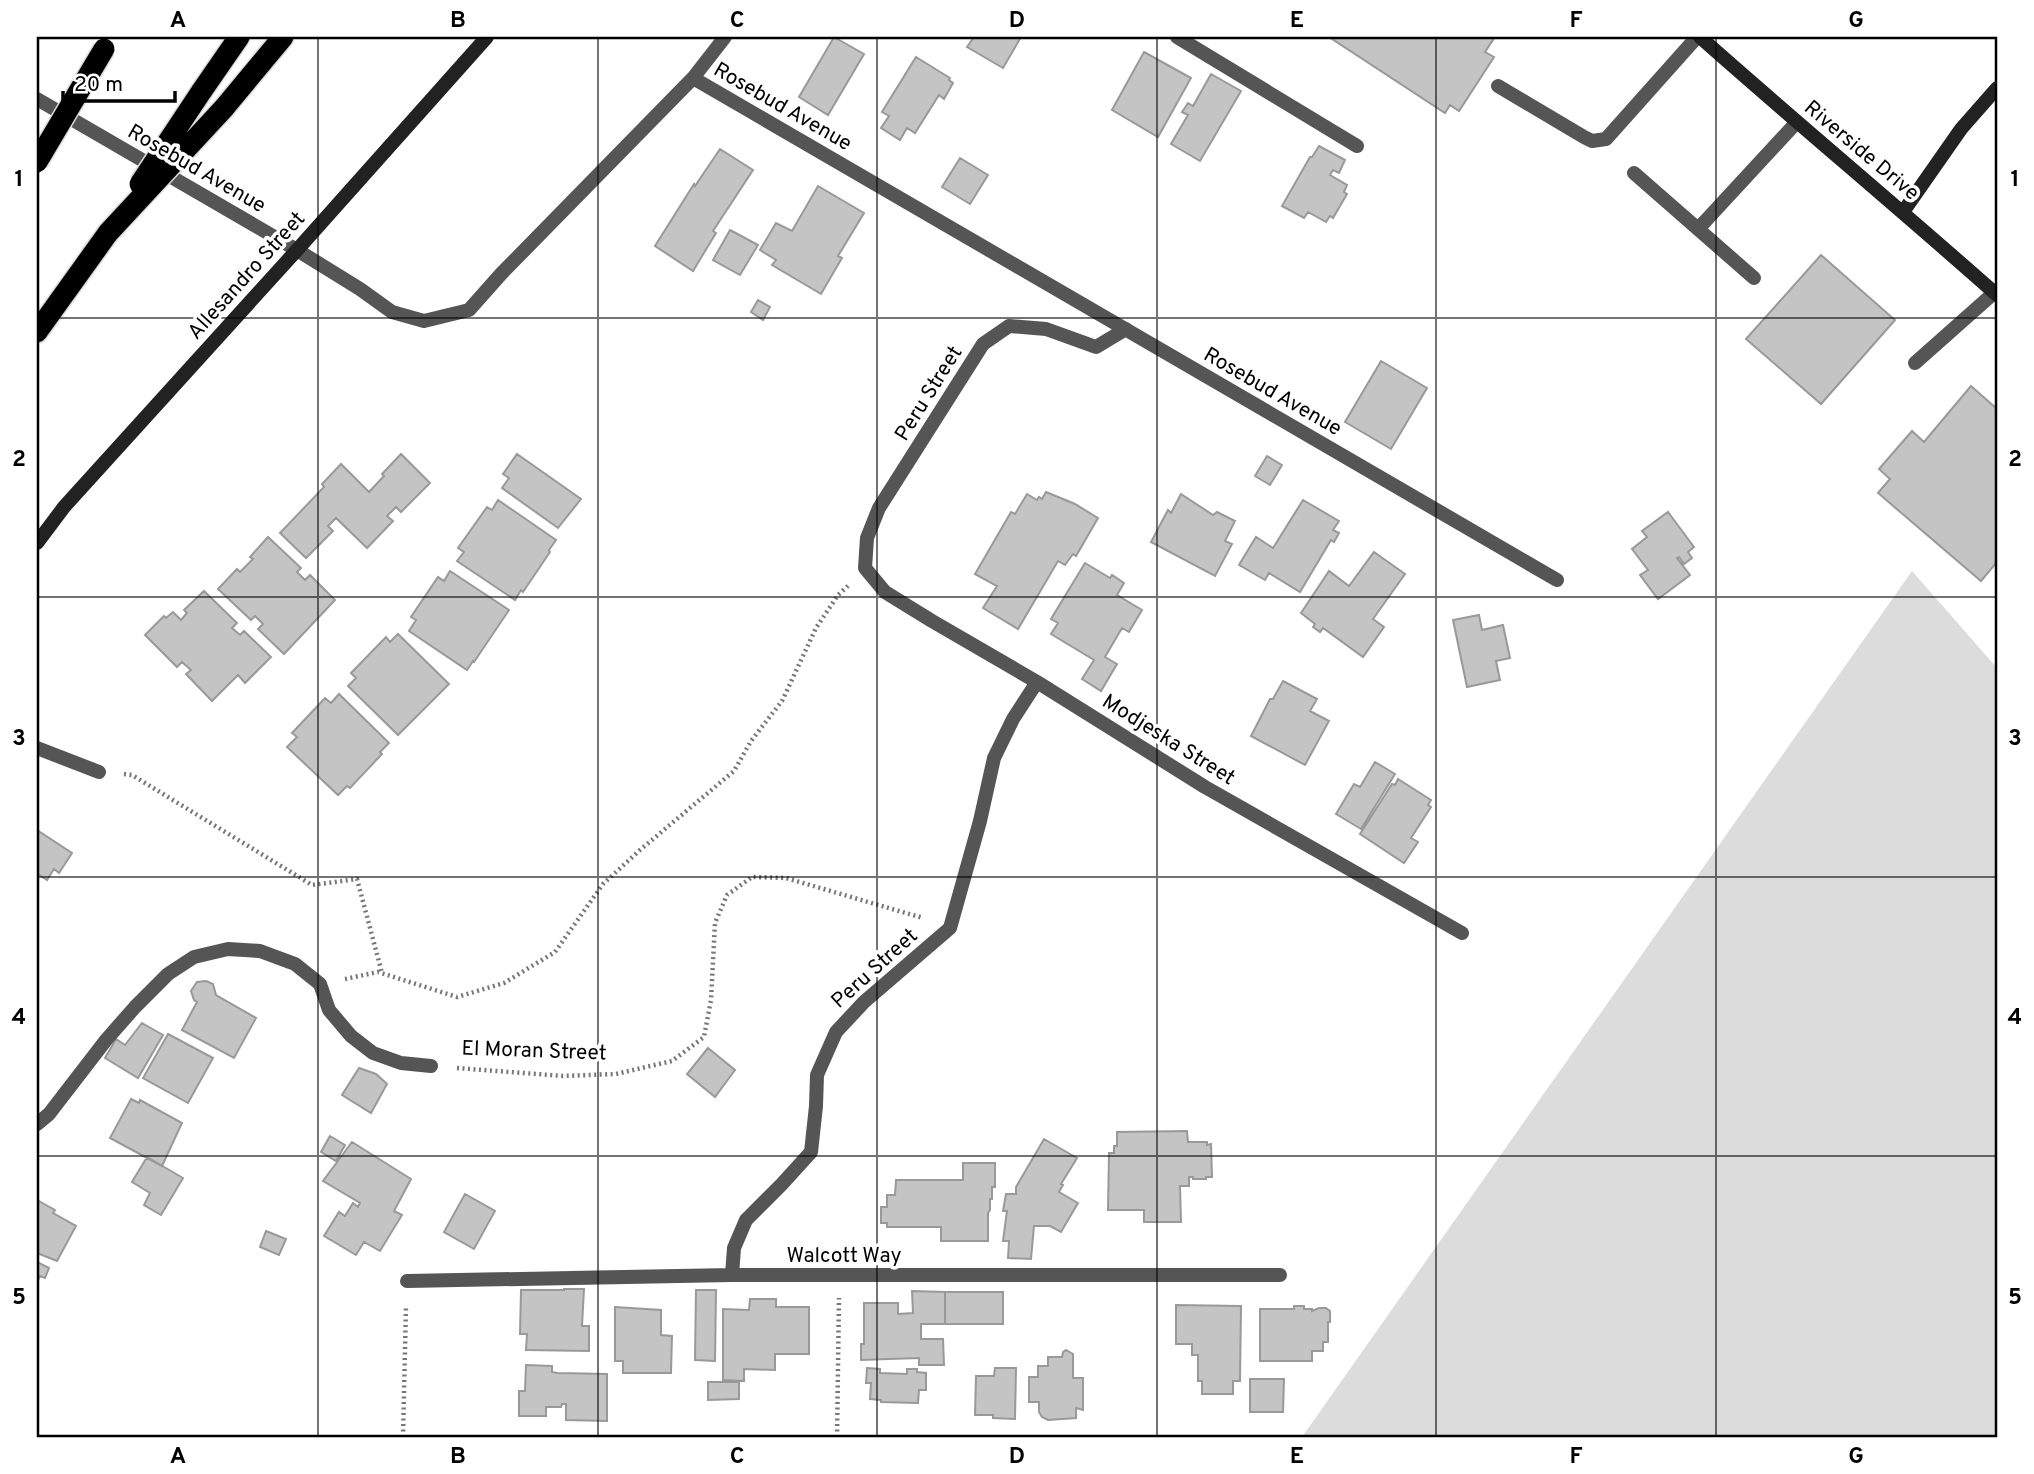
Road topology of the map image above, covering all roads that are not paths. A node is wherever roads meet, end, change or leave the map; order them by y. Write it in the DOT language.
graph roads {
  1 [pos="239,37"];
  2 [pos="283,37"];
  3 [pos="487,37"];
  4 [pos="725,37"];
  5 [pos="1177,37"];
  6 [pos="1699,37"];
  7 [pos="108,43"];
  8 [pos="693,78"];
  9 [pos="1498,86"];
  10 [pos="1997,89"];
  11 [pos="37,99"];
  12 [pos="1796,123"];
  13 [pos="1356,146"];
  14 [pos="37,162"];
  15 [pos="1634,173"];
  16 [pos="1903,212"];
  17 [pos="1699,229"];
  18 [pos="108,233"];
  19 [pos="297,250"];
  20 [pos="1754,278"];
  21 [pos="1996,293"];
  22 [pos="1126,330"];
  23 [pos="37,332"];
  24 [pos="1915,363"];
  25 [pos="37,543"];
  26 [pos="865,568"];
  27 [pos="1557,580"];
  28 [pos="1037,682"];
  29 [pos="37,748"];
  30 [pos="99,772"];
  31 [pos="1462,933"];
  32 [pos="431,1066"];
  33 [pos="37,1124"];
  34 [pos="732,1275"];
  35 [pos="1280,1275"];
  36 [pos="407,1281"];
  1 -- 18 [label="highway, bridge"];
  2 -- 18 [label="highway, bridge"];
  3 -- 19 [label="main road, Allesandro Street"];
  4 -- 8 [label="street"];
  5 -- 13 [label="street"];
  6 -- 9 [label="street"];
  6 -- 12 [label="main road, Riverside Drive"];
  7 -- 14 [label="highway, bridge"];
  8 -- 19 [label="street, Rosebud Avenue"];
  8 -- 22 [label="street, Rosebud Avenue"];
  10 -- 16 [label="main road"];
  11 -- 19 [label="street, Rosebud Avenue"];
  12 -- 16 [label="main road, Riverside Drive"];
  12 -- 17 [label="street"];
  15 -- 17 [label="street"];
  16 -- 21 [label="main road, Riverside Drive"];
  17 -- 20 [label="street"];
  18 -- 23 [label="highway"];
  19 -- 25 [label="main road, Allesandro Street"];
  21 -- 24 [label="street"];
  22 -- 26 [label="street, Peru Street"];
  22 -- 27 [label="street, Rosebud Avenue"];
  26 -- 28 [label="street, Modjeska Street"];
  28 -- 31 [label="street, Modjeska Street"];
  28 -- 34 [label="street, Peru Street"];
  29 -- 30 [label="street"];
  32 -- 33 [label="street, El Moran Street"];
  34 -- 35 [label="street, Walcott Way"];
  34 -- 36 [label="street, Walcott Way"];
}
